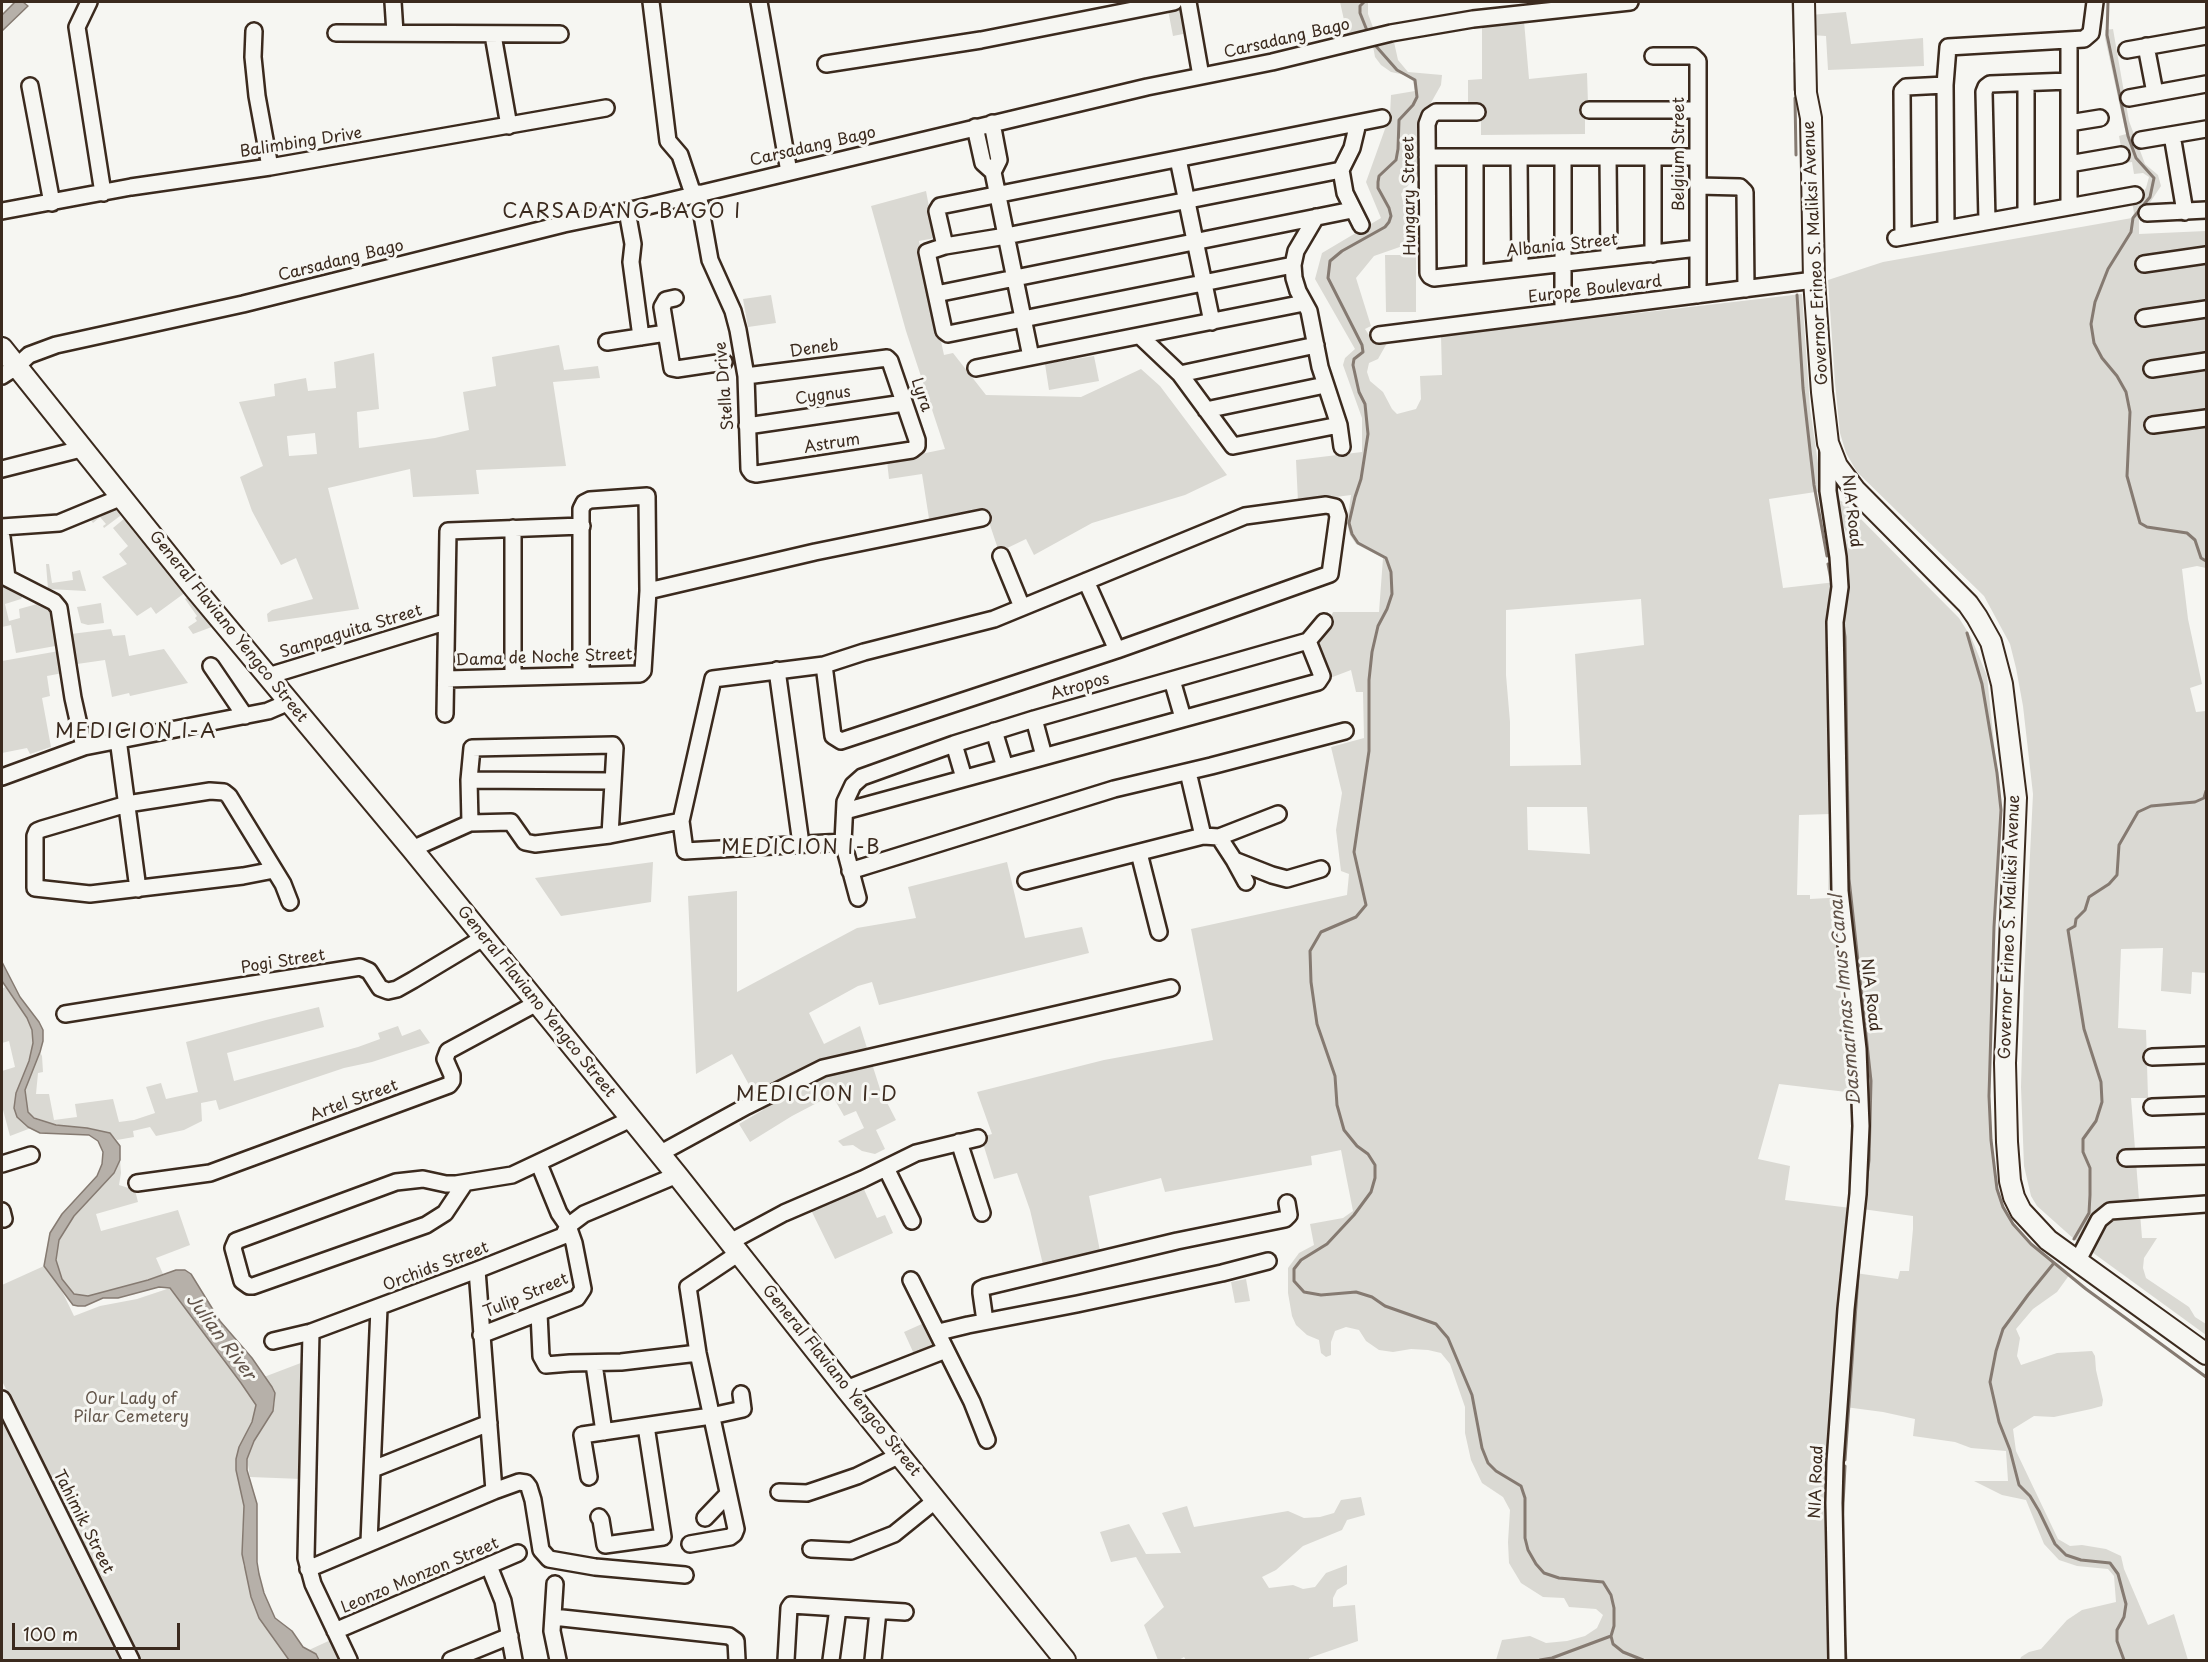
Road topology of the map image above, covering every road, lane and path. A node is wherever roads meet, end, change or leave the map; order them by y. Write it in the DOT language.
graph roads {
  1 [pos="89,2"];
  2 [pos="393,2"];
  3 [pos="651,2"];
  4 [pos="759,2"];
  5 [pos="1174,2"];
  6 [pos="1188,2"];
  7 [pos="1630,2"];
  8 [pos="1804,2"];
  9 [pos="2095,2"];
  10 [pos="1570,4"];
  11 [pos="254,31"];
  12 [pos="336,33"];
  13 [pos="395,33"];
  14 [pos="560,34"];
  15 [pos="493,35"];
  16 [pos="2206,36"];
  17 [pos="2069,39"];
  18 [pos="2146,46"];
  19 [pos="2127,50"];
  20 [pos="1653,56"];
  21 [pos="826,64"];
  22 [pos="1201,76"];
  23 [pos="2069,81"];
  24 [pos="2026,83"];
  25 [pos="2206,84"];
  26 [pos="1945,85"];
  27 [pos="30,86"];
  28 [pos="2155,93"];
  29 [pos="2129,98"];
  30 [pos="606,108"];
  31 [pos="1589,110"];
  32 [pos="1698,110"];
  33 [pos="1477,112"];
  34 [pos="1382,118"];
  35 [pos="2100,118"];
  36 [pos="992,123"];
  37 [pos="1358,123"];
  38 [pos="2069,123"];
  39 [pos="509,126"];
  40 [pos="975,127"];
  41 [pos="2206,129"];
  42 [pos="2172,135"];
  43 [pos="2141,140"];
  44 [pos="2121,155"];
  45 [pos="1427,157"];
  46 [pos="1475,157"];
  47 [pos="1519,157"];
  48 [pos="1563,157"];
  49 [pos="1608,157"];
  50 [pos="1653,157"];
  51 [pos="1698,157"];
  52 [pos="1178,159"];
  53 [pos="2069,164"];
  54 [pos="270,167"];
  55 [pos="1341,170"];
  56 [pos="789,172"];
  57 [pos="993,172"];
  58 [pos="1698,186"];
  59 [pos="103,193"];
  60 [pos="696,194"];
  61 [pos="998,195"];
  62 [pos="2135,195"];
  63 [pos="1186,200"];
  64 [pos="52,202"];
  65 [pos="2069,207"];
  66 [pos="1352,210"];
  67 [pos="2206,210"];
  68 [pos="2,211"];
  69 [pos="627,211"];
  70 [pos="2185,212"];
  71 [pos="2147,213"];
  72 [pos="2026,214"];
  73 [pos="1316,217"];
  74 [pos="1987,221"];
  75 [pos="1361,225"];
  76 [pos="1946,228"];
  77 [pos="1006,236"];
  78 [pos="1195,242"];
  79 [pos="945,246"];
  80 [pos="1698,248"];
  81 [pos="1653,254"];
  82 [pos="2206,255"];
  83 [pos="1609,258"];
  84 [pos="1563,263"];
  85 [pos="2144,264"];
  86 [pos="1293,265"];
  87 [pos="1520,268"];
  88 [pos="1475,273"];
  89 [pos="1430,276"];
  90 [pos="1015,278"];
  91 [pos="1814,280"];
  92 [pos="1203,282"];
  93 [pos="1746,288"];
  94 [pos="936,294"];
  95 [pos="1698,295"];
  96 [pos="675,298"];
  97 [pos="1304,303"];
  98 [pos="2206,309"];
  99 [pos="1563,312"];
  100 [pos="1023,318"];
  101 [pos="2144,318"];
  102 [pos="1212,322"];
  103 [pos="666,333"];
  104 [pos="1380,335"];
  105 [pos="1140,336"];
  106 [pos="641,337"];
  107 [pos="607,342"];
  108 [pos="1316,345"];
  109 [pos="2,348"];
  110 [pos="1031,357"];
  111 [pos="887,358"];
  112 [pos="2206,361"];
  113 [pos="724,362"];
  114 [pos="976,368"];
  115 [pos="2152,369"];
  116 [pos="9,371"];
  117 [pos="1180,374"];
  118 [pos="746,376"];
  119 [pos="1325,385"];
  120 [pos="904,403"];
  121 [pos="1206,410"];
  122 [pos="2206,418"];
  123 [pos="1339,425"];
  124 [pos="2153,425"];
  125 [pos="747,426"];
  126 [pos="1828,443"];
  127 [pos="917,446"];
  128 [pos="1342,447"];
  129 [pos="81,449"];
  130 [pos="2,469"];
  131 [pos="752,473"];
  132 [pos="122,497"];
  133 [pos="982,518"];
  134 [pos="582,526"];
  135 [pos="2,527"];
  136 [pos="513,528"];
  137 [pos="2,537"];
  138 [pos="1001,556"];
  139 [pos="1086,581"];
  140 [pos="648,591"];
  141 [pos="1022,607"];
  142 [pos="446,622"];
  143 [pos="1324,622"];
  144 [pos="1308,641"];
  145 [pos="1117,650"];
  146 [pos="824,665"];
  147 [pos="211,666"];
  148 [pos="777,670"];
  149 [pos="581,674"];
  150 [pos="268,676"];
  151 [pos="513,676"];
  152 [pos="446,679"];
  153 [pos="1172,680"];
  154 [pos="289,702"];
  155 [pos="445,714"];
  156 [pos="244,716"];
  157 [pos="1183,718"];
  158 [pos="1034,719"];
  159 [pos="994,731"];
  160 [pos="1345,731"];
  161 [pos="118,739"];
  162 [pos="954,744"];
  163 [pos="84,747"];
  164 [pos="1044,756"];
  165 [pos="1005,767"];
  166 [pos="1188,772"];
  167 [pos="2,777"];
  168 [pos="964,778"];
  169 [pos="470,780"];
  170 [pos="612,781"];
  171 [pos="127,804"];
  172 [pos="845,811"];
  173 [pos="1278,814"];
  174 [pos="681,821"];
  175 [pos="470,823"];
  176 [pos="610,834"];
  177 [pos="1203,836"];
  178 [pos="1219,837"];
  179 [pos="843,842"];
  180 [pos="801,844"];
  181 [pos="412,849"];
  182 [pos="1139,853"];
  183 [pos="1234,860"];
  184 [pos="1320,869"];
  185 [pos="274,870"];
  186 [pos="850,871"];
  187 [pos="1026,881"];
  188 [pos="1246,882"];
  189 [pos="138,889"];
  190 [pos="858,898"];
  191 [pos="290,902"];
  192 [pos="1159,933"];
  193 [pos="483,938"];
  194 [pos="1171,988"];
  195 [pos="537,1003"];
  196 [pos="64,1014"];
  197 [pos="2206,1055"];
  198 [pos="2152,1057"];
  199 [pos="2206,1105"];
  200 [pos="2152,1107"];
  201 [pos="631,1119"];
  202 [pos="978,1138"];
  203 [pos="959,1142"];
  204 [pos="659,1154"];
  205 [pos="31,1155"];
  206 [pos="2206,1156"];
  207 [pos="2126,1158"];
  208 [pos="2,1164"];
  209 [pos="539,1164"];
  210 [pos="886,1168"];
  211 [pos="677,1174"];
  212 [pos="137,1183"];
  213 [pos="465,1183"];
  214 [pos="1287,1203"];
  215 [pos="2206,1204"];
  216 [pos="982,1213"];
  217 [pos="912,1221"];
  218 [pos="568,1226"];
  219 [pos="734,1247"];
  220 [pos="1268,1261"];
  221 [pos="2077,1262"];
  222 [pos="477,1270"];
  223 [pos="911,1280"];
  224 [pos="379,1308"];
  225 [pos="539,1312"];
  226 [pos="986,1321"];
  227 [pos="311,1332"];
  228 [pos="939,1332"];
  229 [pos="481,1335"];
  230 [pos="273,1341"];
  231 [pos="946,1350"];
  232 [pos="698,1353"];
  233 [pos="2206,1354"];
  234 [pos="594,1364"];
  235 [pos="846,1389"];
  236 [pos="741,1394"];
  237 [pos="2,1399"];
  238 [pos="711,1416"];
  239 [pos="489,1423"];
  240 [pos="646,1426"];
  241 [pos="604,1432"];
  242 [pos="987,1440"];
  243 [pos="900,1455"];
  244 [pos="373,1469"];
  245 [pos="589,1477"];
  246 [pos="494,1491"];
  247 [pos="779,1492"];
  248 [pos="728,1494"];
  249 [pos="936,1500"];
  250 [pos="599,1517"];
  251 [pos="705,1518"];
  252 [pos="369,1542"];
  253 [pos="690,1544"];
  254 [pos="811,1549"];
  255 [pos="518,1553"];
  256 [pos="489,1566"];
  257 [pos="308,1569"];
  258 [pos="685,1575"];
  259 [pos="555,1584"];
  260 [pos="838,1608"];
  261 [pos="879,1611"];
  262 [pos="904,1612"];
  263 [pos="553,1617"];
  264 [pos="335,1631"];
  265 [pos="510,1636"];
  266 [pos="131,1660"];
  267 [pos="349,1660"];
  268 [pos="451,1660"];
  269 [pos="514,1660"];
  270 [pos="558,1660"];
  271 [pos="737,1660"];
  272 [pos="786,1660"];
  273 [pos="831,1660"];
  274 [pos="873,1660"];
  275 [pos="1065,1660"];
  276 [pos="1837,1660"];
  1 -- 59 [label="street"];
  2 -- 13 [label="street"];
  3 -- 60 [label="street, Stella Drive"];
  4 -- 56 [label="street"];
  5 -- 21 [label="street"];
  6 -- 22 [label="street"];
  7 -- 10 [label="street, Carsadang Bago"];
  8 -- 91 [label="main road, Governor Erineo S. Maliksi Avenue"];
  9 -- 17 [label="street"];
  10 -- 22 [label="street, Carsadang Bago"];
  11 -- 54 [label="street"];
  12 -- 13 [label="street"];
  13 -- 15 [label="street"];
  14 -- 15 [label="street"];
  15 -- 39 [label="street"];
  16 -- 18 [label="street"];
  17 -- 23 [label="street"];
  17 -- 26 [label="street"];
  18 -- 19 [label="street"];
  18 -- 28 [label="street"];
  20 -- 32 [label="street, Belgium Street"];
  22 -- 36 [label="street, Carsadang Bago"];
  23 -- 24 [label="street"];
  23 -- 38 [label="street"];
  24 -- 72 [label="street"];
  24 -- 74 [label="street"];
  25 -- 28 [label="street"];
  26 -- 76 [label="street"];
  26 -- 76 [label="street"];
  27 -- 64 [label="street"];
  28 -- 29 [label="street"];
  30 -- 39 [label="street, Balimbing Drive"];
  31 -- 32 [label="street"];
  32 -- 51 [label="street, Belgium Street"];
  33 -- 45 [label="street, Hungary Street"];
  34 -- 37 [label="street"];
  35 -- 38 [label="street"];
  36 -- 40 [label="street, Carsadang Bago"];
  36 -- 57 [label="street"];
  37 -- 52 [label="street"];
  37 -- 55 [label="street"];
  38 -- 53 [label="street"];
  39 -- 54 [label="street, Balimbing Drive"];
  40 -- 56 [label="street, Carsadang Bago"];
  40 -- 57 [label="street"];
  41 -- 42 [label="street"];
  42 -- 43 [label="street"];
  42 -- 70 [label="street"];
  44 -- 53 [label="street"];
  45 -- 46 [label="street"];
  45 -- 89 [label="street, Hungary Street"];
  46 -- 47 [label="street"];
  46 -- 88 [label="street"];
  47 -- 48 [label="street"];
  47 -- 87 [label="street"];
  48 -- 49 [label="street"];
  48 -- 84 [label="street"];
  49 -- 50 [label="street"];
  49 -- 83 [label="street"];
  50 -- 51 [label="street"];
  50 -- 81 [label="street"];
  51 -- 58 [label="street, Belgium Street"];
  52 -- 61 [label="street"];
  52 -- 63 [label="street"];
  53 -- 65 [label="street"];
  54 -- 59 [label="street, Balimbing Drive"];
  55 -- 63 [label="street"];
  55 -- 66 [label="street"];
  56 -- 60 [label="street, Carsadang Bago"];
  57 -- 61 [label="street"];
  58 -- 80 [label="street, Belgium Street"];
  58 -- 93 [label="street"];
  59 -- 64 [label="street, Balimbing Drive"];
  60 -- 69 [label="street, Carsadang Bago"];
  60 -- 118 [label="street, Stella Drive"];
  61 -- 77 [label="street"];
  61 -- 79 [label="street"];
  62 -- 65 [label="street"];
  63 -- 77 [label="street"];
  63 -- 78 [label="street"];
  64 -- 68 [label="street, Balimbing Drive"];
  65 -- 72 [label="street"];
  66 -- 73 [label="street"];
  66 -- 75 [label="street"];
  67 -- 70 [label="street"];
  69 -- 106 [label="street"];
  69 -- 116 [label="street, Carsadang Bago"];
  70 -- 71 [label="street"];
  72 -- 74 [label="street"];
  73 -- 78 [label="street"];
  73 -- 86 [label="street"];
  74 -- 76 [label="street"];
  77 -- 79 [label="street"];
  77 -- 90 [label="street"];
  78 -- 90 [label="street"];
  78 -- 92 [label="street"];
  79 -- 94 [label="street"];
  80 -- 81 [label="street, Albania Street"];
  80 -- 95 [label="street, Belgium Street"];
  81 -- 83 [label="street, Albania Street"];
  82 -- 85 [label="street"];
  83 -- 84 [label="street, Albania Street"];
  84 -- 87 [label="street, Albania Street"];
  84 -- 99 [label="street"];
  86 -- 92 [label="street"];
  86 -- 97 [label="street"];
  87 -- 88 [label="street, Albania Street"];
  88 -- 89 [label="street, Albania Street"];
  90 -- 94 [label="street"];
  90 -- 100 [label="street"];
  91 -- 93 [label="street, Europe Boulevard"];
  91 -- 126 [label="main road, Governor Erineo S. Maliksi Avenue"];
  92 -- 100 [label="street"];
  92 -- 102 [label="street"];
  93 -- 95 [label="street, Europe Boulevard"];
  94 -- 100 [label="street"];
  95 -- 99 [label="street, Europe Boulevard"];
  96 -- 103 [label="street"];
  97 -- 102 [label="street"];
  97 -- 108 [label="street"];
  98 -- 101 [label="street"];
  99 -- 104 [label="street, Europe Boulevard"];
  100 -- 110 [label="street"];
  102 -- 105 [label="street"];
  103 -- 106 [label="street"];
  103 -- 113 [label="street"];
  105 -- 110 [label="street"];
  105 -- 117 [label="street"];
  106 -- 107 [label="street"];
  108 -- 117 [label="street"];
  108 -- 119 [label="street"];
  109 -- 116 [label="main road, General Flaviano Yengco Street"];
  110 -- 114 [label="street"];
  111 -- 118 [label="street, Deneb"];
  111 -- 120 [label="street, Lyra"];
  112 -- 115 [label="street"];
  116 -- 129 [label="main road, General Flaviano Yengco Street"];
  117 -- 121 [label="street"];
  118 -- 125 [label="street, Stella Drive"];
  119 -- 121 [label="street"];
  119 -- 123 [label="street"];
  120 -- 125 [label="street, Cygnus"];
  120 -- 127 [label="street, Lyra"];
  121 -- 123 [label="street"];
  122 -- 124 [label="street"];
  123 -- 128 [label="street"];
  125 -- 131 [label="street, Stella Drive"];
  126 -- 221 [label="main road, Governor Erineo S. Maliksi Avenue"];
  126 -- 276 [label="street, NIA Road"];
  127 -- 131 [label="street, Astrum"];
  129 -- 130 [label="street"];
  129 -- 132 [label="main road, General Flaviano Yengco Street"];
  132 -- 135 [label="street"];
  132 -- 150 [label="main road, General Flaviano Yengco Street"];
  133 -- 140 [label="street"];
  134 -- 136 [label="street"];
  134 -- 140 [label="street"];
  134 -- 149 [label="street"];
  136 -- 142 [label="street"];
  136 -- 151 [label="street"];
  137 -- 163 [label="street"];
  138 -- 141 [label="street"];
  139 -- 141 [label="street"];
  139 -- 145 [label="street"];
  139 -- 145 [label="street"];
  140 -- 149 [label="street, Dama de Noche Street"];
  141 -- 146 [label="street"];
  142 -- 150 [label="street, Sampaguita Street"];
  142 -- 152 [label="street"];
  143 -- 144 [label="street"];
  144 -- 153 [label="street, Atropos"];
  144 -- 157 [label="street"];
  145 -- 146 [label="street"];
  146 -- 148 [label="street"];
  147 -- 156 [label="street"];
  148 -- 174 [label="street"];
  148 -- 180 [label="street"];
  149 -- 151 [label="street, Dama de Noche Street"];
  150 -- 154 [label="main road, General Flaviano Yengco Street"];
  151 -- 152 [label="street, Dama de Noche Street"];
  152 -- 155 [label="street"];
  153 -- 157 [label="street"];
  153 -- 158 [label="street, Atropos"];
  154 -- 156 [label="street"];
  154 -- 181 [label="main road, General Flaviano Yengco Street"];
  156 -- 161 [label="street"];
  157 -- 164 [label="street"];
  158 -- 159 [label="street, Atropos"];
  158 -- 164 [label="street"];
  159 -- 162 [label="street, Atropos"];
  159 -- 165 [label="street"];
  160 -- 166 [label="street"];
  161 -- 163 [label="street"];
  161 -- 171 [label="street"];
  162 -- 168 [label="street"];
  162 -- 172 [label="street, Atropos"];
  163 -- 167 [label="street"];
  164 -- 165 [label="street"];
  165 -- 168 [label="street"];
  166 -- 177 [label="street"];
  166 -- 186 [label="street"];
  168 -- 172 [label="street"];
  169 -- 170 [label="street"];
  169 -- 170 [label="street"];
  169 -- 175 [label="street"];
  170 -- 176 [label="street"];
  171 -- 185 [label="street"];
  171 -- 189 [label="street"];
  171 -- 189 [label="street"];
  172 -- 179 [label="street"];
  173 -- 178 [label="street"];
  174 -- 176 [label="street"];
  174 -- 180 [label="street"];
  175 -- 176 [label="street"];
  175 -- 181 [label="street"];
  177 -- 178 [label="street"];
  177 -- 182 [label="street"];
  178 -- 183 [label="street"];
  179 -- 180 [label="street"];
  179 -- 186 [label="street"];
  181 -- 193 [label="main road, General Flaviano Yengco Street"];
  182 -- 187 [label="street"];
  182 -- 192 [label="street"];
  183 -- 184 [label="street"];
  183 -- 188 [label="street"];
  185 -- 189 [label="street"];
  185 -- 191 [label="street"];
  186 -- 190 [label="street"];
  193 -- 195 [label="main road, General Flaviano Yengco Street"];
  193 -- 196 [label="street, Pogi Street"];
  194 -- 204 [label="street"];
  195 -- 201 [label="main road, General Flaviano Yengco Street"];
  195 -- 212 [label="street, Artel Street"];
  197 -- 198 [label="street"];
  199 -- 200 [label="street"];
  201 -- 204 [label="main road, General Flaviano Yengco Street"];
  201 -- 209 [label="street"];
  202 -- 203 [label="street"];
  203 -- 210 [label="street"];
  203 -- 216 [label="street"];
  204 -- 211 [label="main road, General Flaviano Yengco Street"];
  205 -- 208 [label="street"];
  206 -- 207 [label="street"];
  209 -- 213 [label="street"];
  209 -- 218 [label="street"];
  210 -- 217 [label="street"];
  210 -- 219 [label="street"];
  211 -- 218 [label="street, Orchids Street"];
  211 -- 219 [label="main road, General Flaviano Yengco Street"];
  213 -- 213 [label="street"];
  214 -- 226 [label="street"];
  215 -- 221 [label="street"];
  218 -- 222 [label="street, Orchids Street"];
  218 -- 225 [label="street, Tulip Street"];
  219 -- 232 [label="street"];
  219 -- 235 [label="main road, General Flaviano Yengco Street"];
  220 -- 226 [label="street"];
  221 -- 233 [label="main road, Governor Erineo S. Maliksi Avenue"];
  222 -- 224 [label="street, Orchids Street"];
  222 -- 229 [label="street"];
  223 -- 228 [label="street"];
  224 -- 227 [label="street, Orchids Street"];
  224 -- 244 [label="street"];
  225 -- 229 [label="street, Tulip Street"];
  225 -- 234 [label="street"];
  226 -- 228 [label="street"];
  227 -- 230 [label="street, Orchids Street"];
  227 -- 257 [label="street"];
  228 -- 231 [label="street"];
  229 -- 239 [label="street"];
  231 -- 235 [label="street"];
  231 -- 242 [label="street"];
  232 -- 234 [label="street"];
  232 -- 238 [label="street"];
  234 -- 241 [label="street"];
  235 -- 243 [label="main road, General Flaviano Yengco Street"];
  236 -- 238 [label="street"];
  237 -- 266 [label="street, Tahimik Street"];
  238 -- 240 [label="street"];
  238 -- 248 [label="street"];
  239 -- 244 [label="street"];
  239 -- 246 [label="street"];
  240 -- 241 [label="street"];
  240 -- 250 [label="street"];
  241 -- 245 [label="street"];
  243 -- 247 [label="street"];
  243 -- 249 [label="main road, General Flaviano Yengco Street"];
  244 -- 252 [label="street"];
  246 -- 252 [label="street"];
  246 -- 258 [label="street"];
  248 -- 251 [label="street"];
  248 -- 253 [label="street"];
  249 -- 254 [label="street"];
  249 -- 275 [label="main road, General Flaviano Yengco Street"];
  252 -- 257 [label="street"];
  255 -- 256 [label="street, Leonzo Monzon Street"];
  256 -- 264 [label="street, Leonzo Monzon Street"];
  256 -- 265 [label="street"];
  257 -- 264 [label="street"];
  259 -- 263 [label="street"];
  260 -- 261 [label="street"];
  260 -- 272 [label="street"];
  260 -- 273 [label="street"];
  261 -- 262 [label="street"];
  261 -- 274 [label="street"];
  263 -- 270 [label="street"];
  263 -- 271 [label="street"];
  264 -- 267 [label="street"];
  265 -- 268 [label="street"];
  265 -- 269 [label="street"];
}
